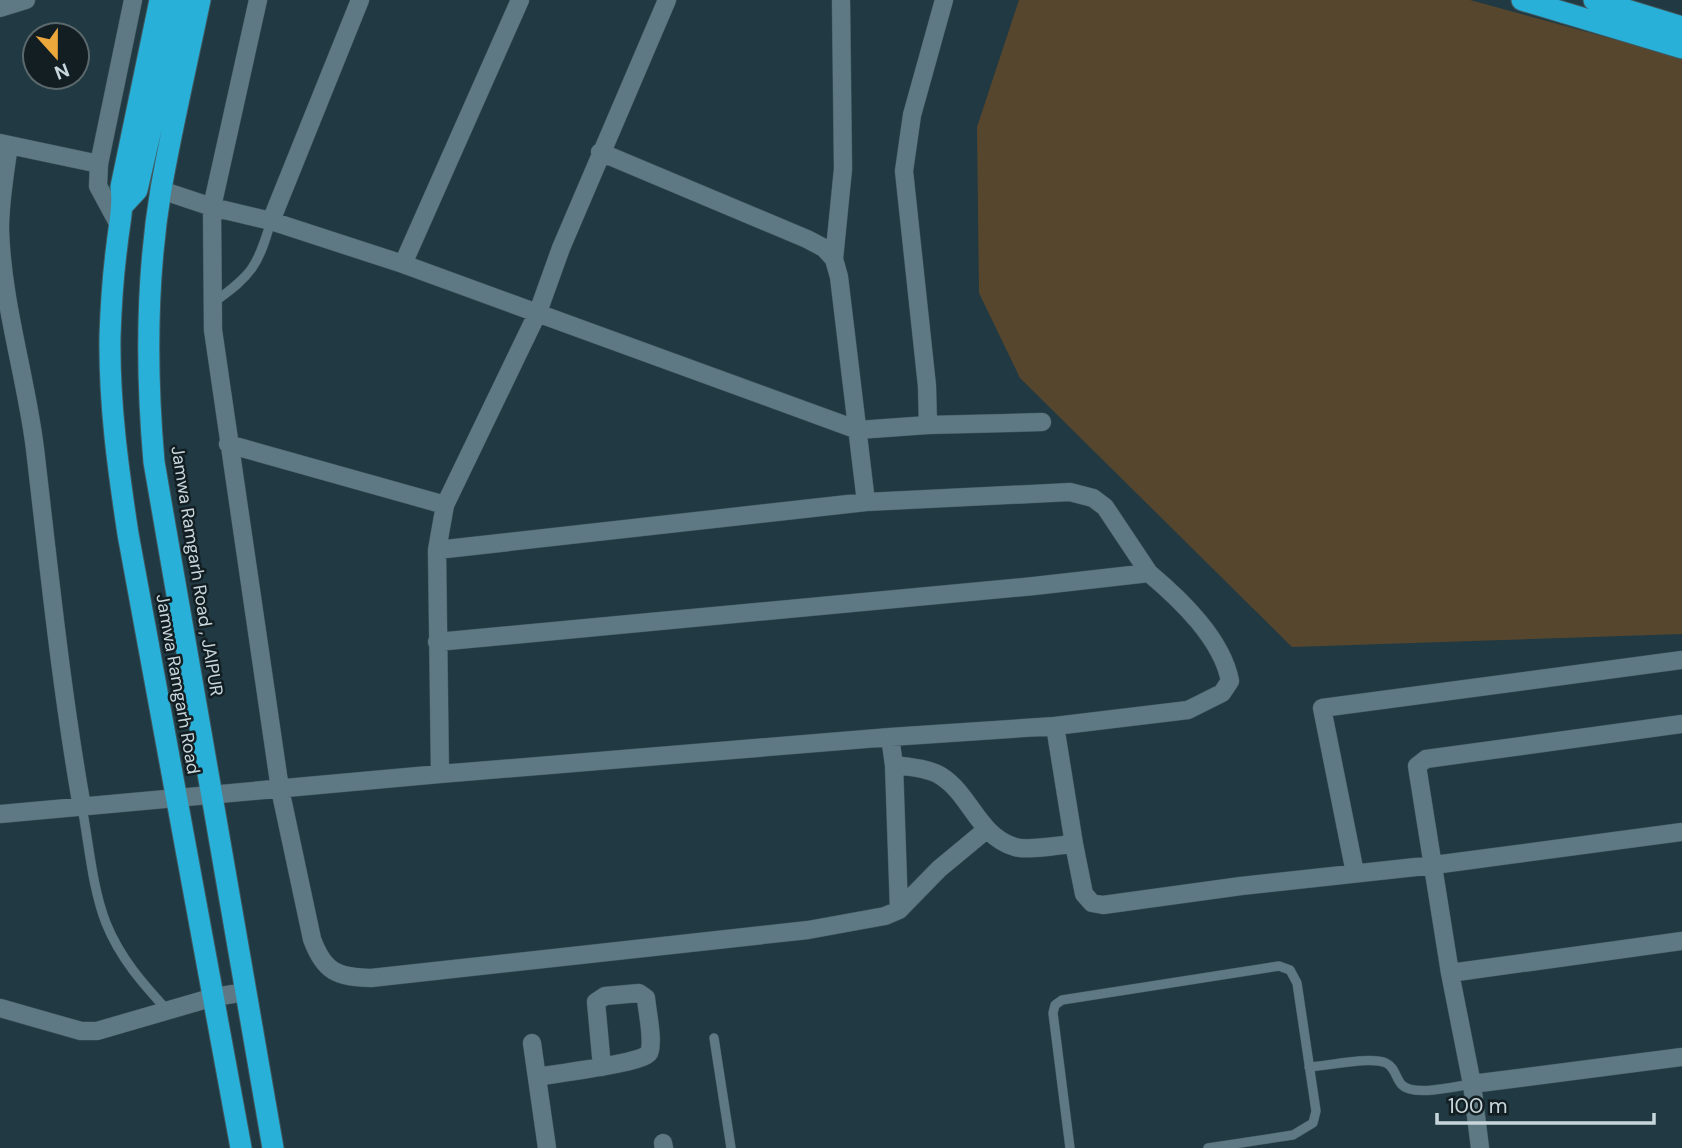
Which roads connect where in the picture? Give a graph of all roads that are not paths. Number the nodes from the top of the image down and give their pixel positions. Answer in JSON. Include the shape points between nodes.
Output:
{"nodes":[{"id":1,"x":26,"y":0,"type":"edge"},
{"id":2,"x":133,"y":0,"type":"edge"},
{"id":3,"x":160,"y":0,"type":"edge"},
{"id":4,"x":181,"y":0,"type":"edge"},
{"id":5,"x":200,"y":0,"type":"edge"},
{"id":6,"x":258,"y":0,"type":"edge"},
{"id":7,"x":360,"y":0,"type":"edge"},
{"id":8,"x":520,"y":0,"type":"edge"},
{"id":9,"x":667,"y":0,"type":"edge"},
{"id":10,"x":841,"y":0,"type":"edge"},
{"id":11,"x":943,"y":0,"type":"edge"},
{"id":12,"x":1522,"y":0,"type":"edge"},
{"id":13,"x":1594,"y":0,"type":"edge"},
{"id":14,"x":0,"y":8,"type":"edge"},
{"id":15,"x":1651,"y":8,"type":"edge"},
{"id":16,"x":1682,"y":27,"type":"edge"},
{"id":17,"x":1682,"y":48,"type":"edge"},
{"id":18,"x":140,"y":133,"type":"junction"},
{"id":19,"x":5,"y":144,"type":"edge"},
{"id":20,"x":600,"y":152,"type":"junction"},
{"id":21,"x":99,"y":164,"type":"junction"},
{"id":22,"x":161,"y":190,"type":"junction"},
{"id":23,"x":212,"y":207,"type":"junction"},
{"id":24,"x":121,"y":215,"type":"junction"},
{"id":25,"x":271,"y":221,"type":"junction"},
{"id":26,"x":834,"y":259,"type":"junction"},
{"id":27,"x":403,"y":264,"type":"junction"},
{"id":28,"x":213,"y":303,"type":"junction"},
{"id":29,"x":538,"y":312,"type":"junction"},
{"id":30,"x":1042,"y":422,"type":"dead end"},
{"id":31,"x":928,"y":425,"type":"junction"},
{"id":32,"x":858,"y":430,"type":"junction"},
{"id":33,"x":228,"y":444,"type":"junction"},
{"id":34,"x":866,"y":502,"type":"junction"},
{"id":35,"x":445,"y":505,"type":"junction"},
{"id":36,"x":165,"y":526,"type":"junction"},
{"id":37,"x":128,"y":534,"type":"junction"},
{"id":38,"x":437,"y":550,"type":"junction"},
{"id":39,"x":1149,"y":573,"type":"junction"},
{"id":40,"x":438,"y":642,"type":"junction"},
{"id":41,"x":1682,"y":660,"type":"edge"},
{"id":42,"x":1682,"y":724,"type":"edge"},
{"id":43,"x":1055,"y":726,"type":"junction"},
{"id":44,"x":890,"y":737,"type":"junction"},
{"id":45,"x":894,"y":765,"type":"junction"},
{"id":46,"x":440,"y":774,"type":"junction"},
{"id":47,"x":280,"y":789,"type":"junction"},
{"id":48,"x":211,"y":794,"type":"junction"},
{"id":49,"x":176,"y":799,"type":"junction"},
{"id":50,"x":82,"y":807,"type":"junction"},
{"id":51,"x":0,"y":814,"type":"edge"},
{"id":52,"x":986,"y":830,"type":"junction"},
{"id":53,"x":1682,"y":832,"type":"edge"},
{"id":54,"x":1074,"y":844,"type":"junction"},
{"id":55,"x":1434,"y":865,"type":"junction"},
{"id":56,"x":1355,"y":873,"type":"junction"},
{"id":57,"x":899,"y":910,"type":"junction"},
{"id":58,"x":1682,"y":941,"type":"edge"},
{"id":59,"x":1450,"y":973,"type":"junction"},
{"id":60,"x":246,"y":992,"type":"junction"},
{"id":61,"x":215,"y":997,"type":"junction"},
{"id":62,"x":0,"y":1009,"type":"edge"},
{"id":63,"x":168,"y":1010,"type":"junction"},
{"id":64,"x":715,"y":1038,"type":"dead end"},
{"id":65,"x":532,"y":1043,"type":"dead end"},
{"id":66,"x":1682,"y":1057,"type":"edge"},
{"id":67,"x":602,"y":1067,"type":"junction"},
{"id":68,"x":1309,"y":1067,"type":"junction"},
{"id":69,"x":537,"y":1077,"type":"junction"},
{"id":70,"x":1472,"y":1084,"type":"junction"},
{"id":71,"x":241,"y":1148,"type":"edge"},
{"id":72,"x":273,"y":1148,"type":"edge"},
{"id":73,"x":547,"y":1148,"type":"edge"},
{"id":74,"x":731,"y":1148,"type":"edge"},
{"id":75,"x":1070,"y":1148,"type":"edge"},
{"id":76,"x":1208,"y":1148,"type":"edge"},
{"id":77,"x":1480,"y":1148,"type":"edge"}],
"edges":[{"from":1,"to":14,"type":"street"},
{"from":2,"to":21,"type":"street"},
{"from":3,"to":18,"type":"highway"},
{"from":4,"to":18,"type":"highway"},
{"from":5,"to":22,"type":"highway","name":"Jamwa Ramgarh Road , JAIPUR"},
{"from":6,"to":23,"type":"street"},
{"from":7,"to":25,"type":"street"},
{"from":8,"to":27,"type":"street"},
{"from":9,"to":20,"type":"street"},
{"from":10,"to":26,"type":"street","via":[[843,169]]},
{"from":11,"to":31,"type":"street","via":[[912,116],[904,171]]},
{"from":12,"to":17,"type":"highway"},
{"from":13,"to":15,"type":"highway"},
{"from":15,"to":16,"type":"highway"},
{"from":18,"to":24,"type":"highway","via":[[138,190]]},
{"from":19,"to":21,"type":"street"},
{"from":19,"to":50,"type":"street","via":[[0,229],[5,276],[34,446]]},
{"from":20,"to":26,"type":"street","via":[[807,239]]},
{"from":20,"to":29,"type":"street"},
{"from":21,"to":24,"type":"street","via":[[99,186]]},
{"from":22,"to":23,"type":"street"},
{"from":22,"to":36,"type":"highway","name":"Jamwa Ramgarh Road , JAIPUR","via":[[149,306],[149,410]]},
{"from":23,"to":25,"type":"street"},
{"from":23,"to":28,"type":"street"},
{"from":24,"to":37,"type":"highway","name":"Jamwa Ramgarh Road","via":[[112,285],[111,393]]},
{"from":25,"to":27,"type":"street"},
{"from":25,"to":28,"type":"lane","via":[[262,254],[251,270]]},
{"from":26,"to":32,"type":"street"},
{"from":27,"to":29,"type":"street"},
{"from":28,"to":33,"type":"street"},
{"from":29,"to":32,"type":"street"},
{"from":29,"to":35,"type":"street"},
{"from":30,"to":31,"type":"street"},
{"from":31,"to":32,"type":"street"},
{"from":32,"to":34,"type":"street"},
{"from":33,"to":35,"type":"street"},
{"from":33,"to":47,"type":"street"},
{"from":34,"to":38,"type":"street"},
{"from":34,"to":39,"type":"street","via":[[1083,495],[1105,507]]},
{"from":35,"to":38,"type":"street"},
{"from":36,"to":37,"type":"highway"},
{"from":36,"to":48,"type":"highway","name":"Jamwa Ramgarh Road , JAIPUR"},
{"from":37,"to":49,"type":"highway","name":"Jamwa Ramgarh Road"},
{"from":38,"to":40,"type":"street"},
{"from":39,"to":40,"type":"street"},
{"from":39,"to":43,"type":"street","via":[[1216,644],[1230,681],[1222,693],[1188,710]]},
{"from":40,"to":46,"type":"street"},
{"from":41,"to":56,"type":"street","via":[[1322,708]]},
{"from":42,"to":55,"type":"street","via":[[1420,761],[1417,765]]},
{"from":43,"to":44,"type":"street"},
{"from":43,"to":54,"type":"street"},
{"from":44,"to":45,"type":"street"},
{"from":44,"to":46,"type":"street"},
{"from":45,"to":52,"type":"street","via":[[941,776]]},
{"from":45,"to":57,"type":"street"},
{"from":46,"to":47,"type":"street"},
{"from":47,"to":48,"type":"street"},
{"from":47,"to":57,"type":"street","via":[[319,959],[330,970],[350,977],[808,930]]},
{"from":48,"to":49,"type":"street"},
{"from":48,"to":60,"type":"highway","name":"Jamwa Ramgarh Road , JAIPUR"},
{"from":49,"to":50,"type":"street"},
{"from":49,"to":61,"type":"highway","name":"Jamwa Ramgarh Road"},
{"from":50,"to":51,"type":"street"},
{"from":50,"to":63,"type":"lane","via":[[105,921],[140,981]]},
{"from":52,"to":54,"type":"street","via":[[1016,847]]},
{"from":52,"to":57,"type":"street"},
{"from":53,"to":55,"type":"street"},
{"from":54,"to":56,"type":"street","via":[[1084,894],[1091,903],[1103,905]]},
{"from":55,"to":56,"type":"street"},
{"from":55,"to":59,"type":"street"},
{"from":58,"to":59,"type":"street"},
{"from":59,"to":70,"type":"street"},
{"from":60,"to":61,"type":"street"},
{"from":60,"to":72,"type":"highway","name":"Jamwa Ramgarh Road , JAIPUR"},
{"from":61,"to":63,"type":"street"},
{"from":61,"to":71,"type":"highway","name":"Jamwa Ramgarh Road"},
{"from":62,"to":63,"type":"street","via":[[81,1031],[97,1031]]},
{"from":64,"to":74,"type":"lane"},
{"from":65,"to":69,"type":"street"},
{"from":66,"to":70,"type":"street"},
{"from":67,"to":67,"type":"street","via":[[596,1002],[605,996],[643,995],[649,1054]]},
{"from":67,"to":69,"type":"street"},
{"from":68,"to":70,"type":"lane","via":[[1375,1061],[1387,1063],[1401,1084],[1416,1091]]},
{"from":68,"to":75,"type":"lane","via":[[1297,983],[1290,970],[1279,966],[1062,1000],[1053,1013]]},
{"from":68,"to":76,"type":"lane","via":[[1316,1111],[1304,1130]]},
{"from":69,"to":73,"type":"street"},
{"from":70,"to":77,"type":"street"}]}
